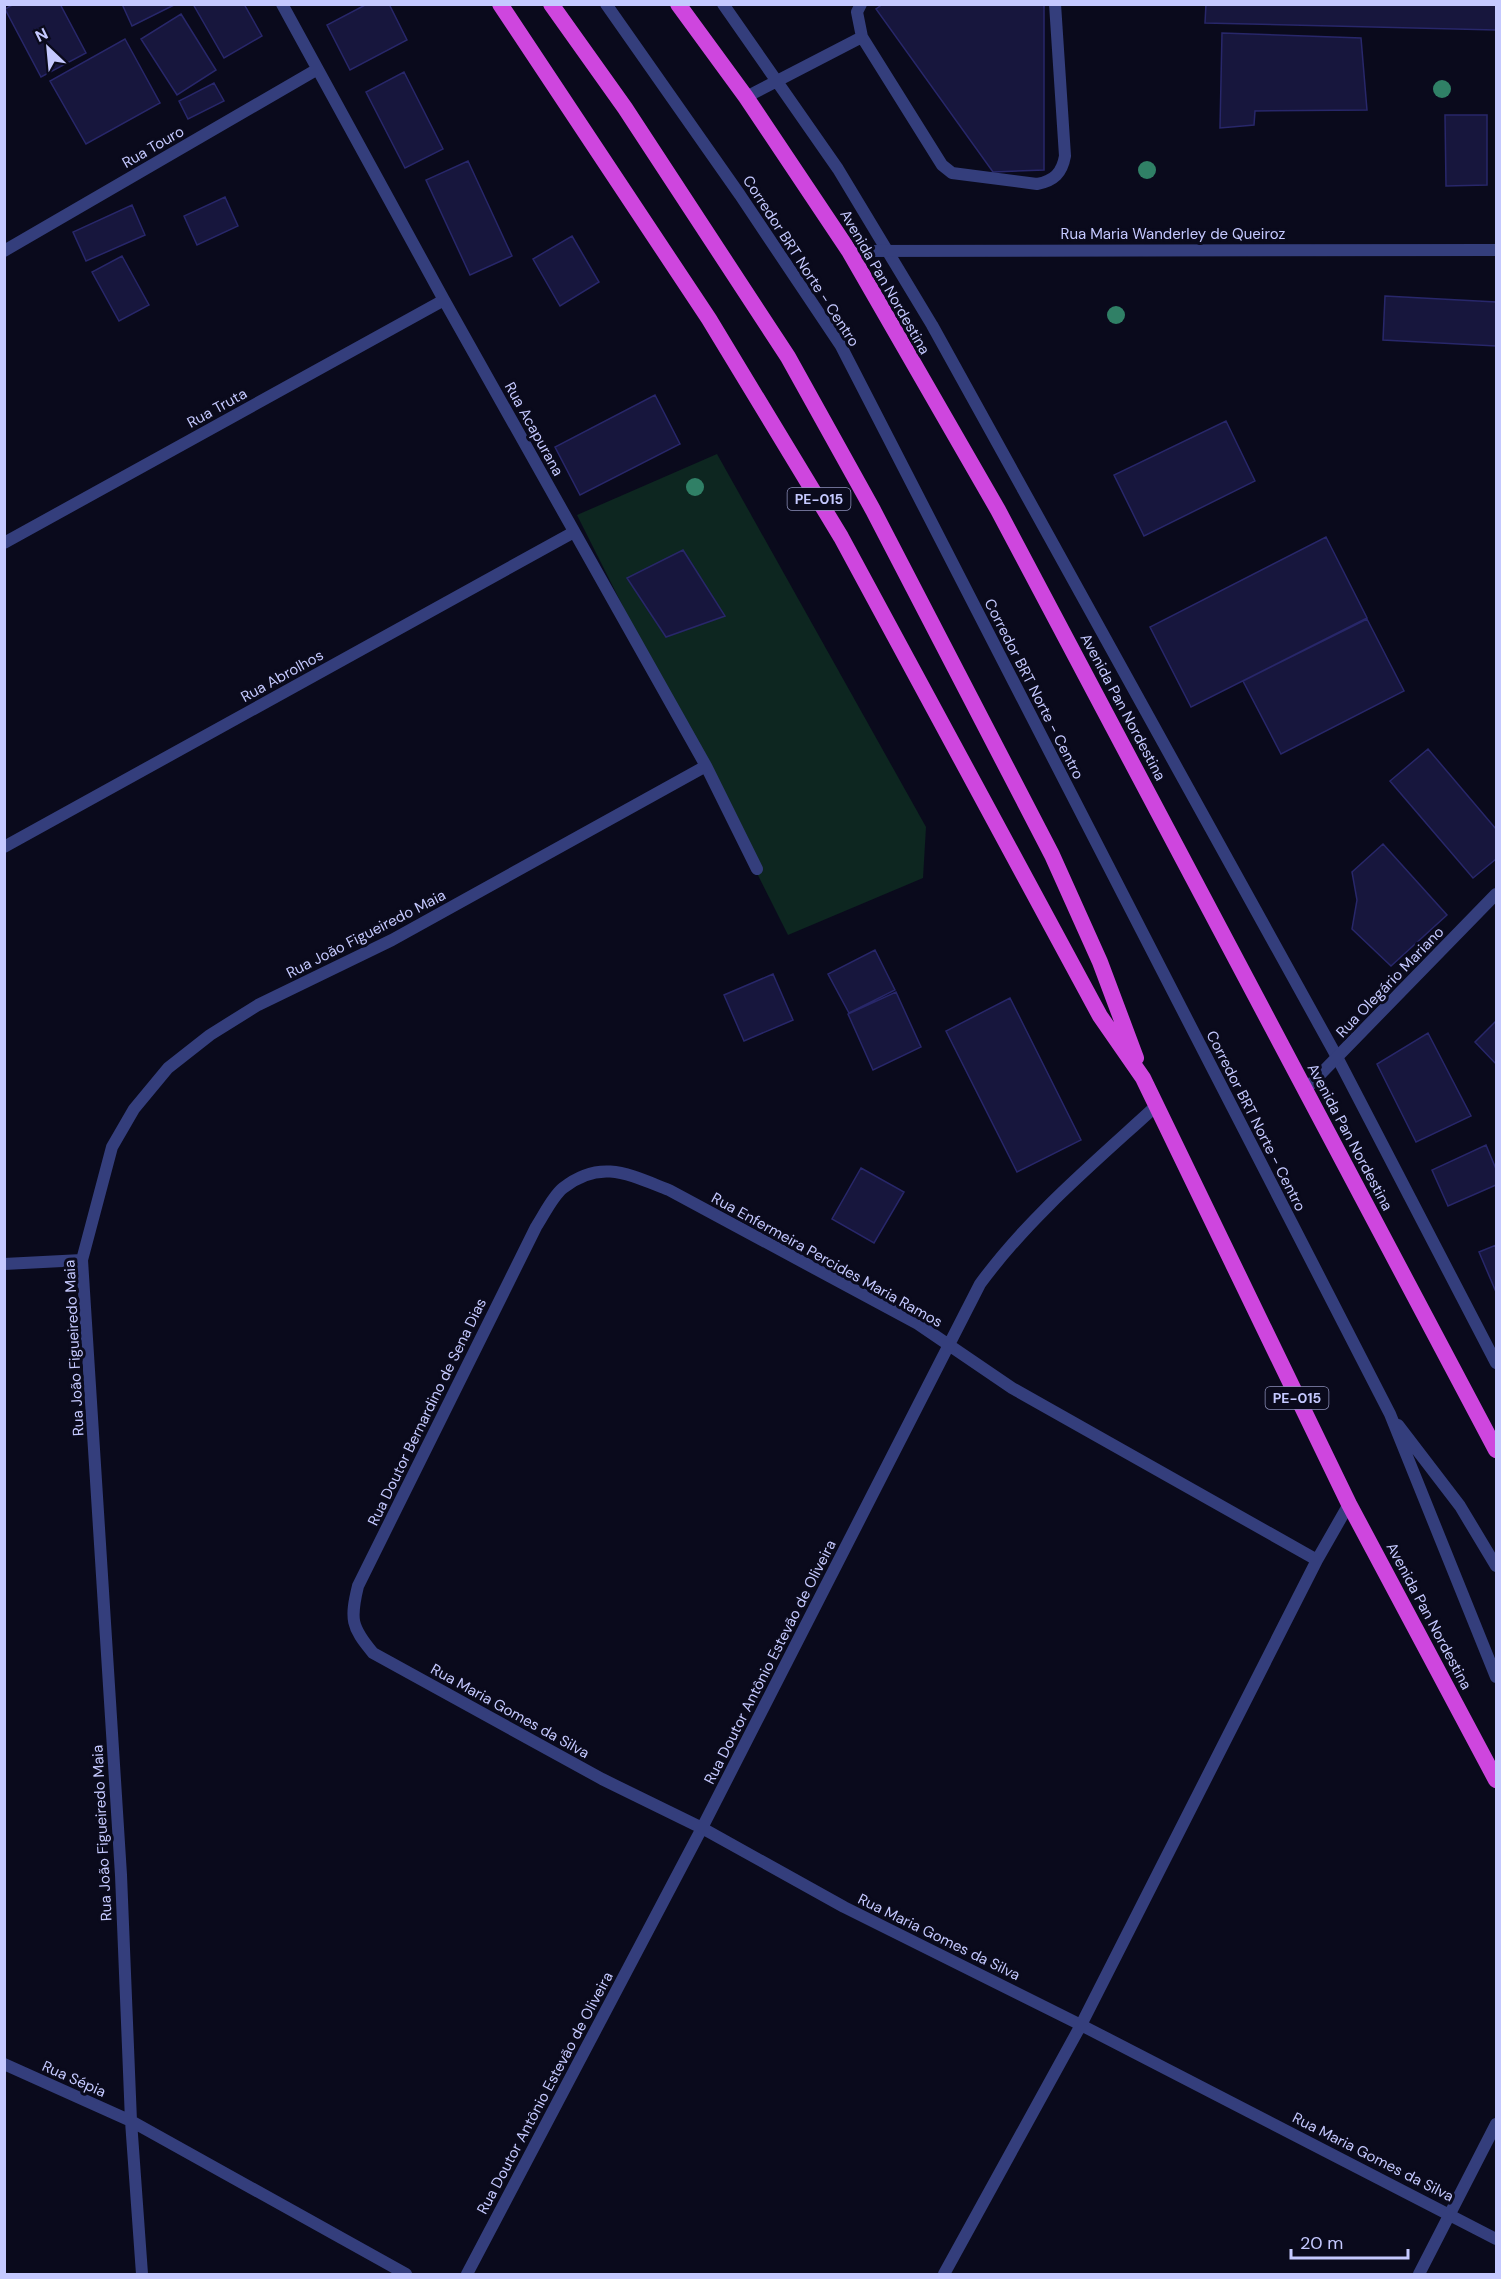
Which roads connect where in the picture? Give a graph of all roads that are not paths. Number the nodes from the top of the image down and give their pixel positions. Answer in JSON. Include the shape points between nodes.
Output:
{"nodes":[{"id":1,"x":282,"y":4,"type":"edge"},
{"id":2,"x":500,"y":4,"type":"edge"},
{"id":3,"x":551,"y":4,"type":"edge"},
{"id":4,"x":606,"y":4,"type":"edge"},
{"id":5,"x":678,"y":4,"type":"edge"},
{"id":6,"x":723,"y":4,"type":"edge"},
{"id":7,"x":861,"y":4,"type":"edge"},
{"id":8,"x":1055,"y":4,"type":"edge"},
{"id":9,"x":862,"y":37,"type":"junction"},
{"id":10,"x":316,"y":70,"type":"junction"},
{"id":11,"x":778,"y":80,"type":"junction"},
{"id":12,"x":746,"y":97,"type":"junction"},
{"id":13,"x":849,"y":250,"type":"junction"},
{"id":14,"x":886,"y":250,"type":"junction"},
{"id":15,"x":1497,"y":250,"type":"edge"},
{"id":16,"x":4,"y":251,"type":"edge"},
{"id":17,"x":444,"y":300,"type":"junction"},
{"id":18,"x":574,"y":532,"type":"junction"},
{"id":19,"x":4,"y":543,"type":"edge"},
{"id":20,"x":706,"y":766,"type":"junction"},
{"id":21,"x":4,"y":847,"type":"edge"},
{"id":22,"x":757,"y":869,"type":"dead end"},
{"id":23,"x":1497,"y":894,"type":"edge"},
{"id":24,"x":1337,"y":1057,"type":"junction"},
{"id":25,"x":1143,"y":1078,"type":"junction"},
{"id":26,"x":1305,"y":1090,"type":"junction"},
{"id":27,"x":1156,"y":1106,"type":"junction"},
{"id":28,"x":562,"y":1189,"type":"joint"},
{"id":29,"x":81,"y":1260,"type":"junction"},
{"id":30,"x":4,"y":1264,"type":"edge"},
{"id":31,"x":950,"y":1346,"type":"junction"},
{"id":32,"x":1497,"y":1363,"type":"edge"},
{"id":33,"x":1390,"y":1414,"type":"junction"},
{"id":34,"x":1497,"y":1450,"type":"edge"},
{"id":35,"x":1349,"y":1504,"type":"junction"},
{"id":36,"x":1317,"y":1560,"type":"junction"},
{"id":37,"x":1497,"y":1566,"type":"edge"},
{"id":38,"x":373,"y":1653,"type":"joint"},
{"id":39,"x":1497,"y":1677,"type":"edge"},
{"id":40,"x":1497,"y":1780,"type":"edge"},
{"id":41,"x":702,"y":1828,"type":"junction"},
{"id":42,"x":1081,"y":2025,"type":"junction"},
{"id":43,"x":4,"y":2064,"type":"edge"},
{"id":44,"x":131,"y":2121,"type":"junction"},
{"id":45,"x":1497,"y":2124,"type":"edge"},
{"id":46,"x":1450,"y":2213,"type":"junction"},
{"id":47,"x":1497,"y":2239,"type":"edge"},
{"id":48,"x":142,"y":2274,"type":"edge"},
{"id":49,"x":406,"y":2274,"type":"edge"},
{"id":50,"x":467,"y":2274,"type":"edge"},
{"id":51,"x":944,"y":2274,"type":"edge"},
{"id":52,"x":1419,"y":2274,"type":"edge"}],
"edges":[{"from":1,"to":10,"type":"street","name":"Rua Acapurana"},
{"from":2,"to":25,"type":"highway","name":"Avenida Pan Nordestina","number":"PE-015","via":[[709,319],[841,537],[1100,1016]]},
{"from":3,"to":25,"type":"highway","name":"Avenida Pan Nordestina","number":"PE-015","via":[[788,357],[873,510],[1052,855],[1100,962]]},
{"from":4,"to":33,"type":"street","name":"Corredor BRT Norte - Centro","via":[[741,195],[841,346]]},
{"from":5,"to":12,"type":"highway","name":"Avenida Pan Nordestina"},
{"from":6,"to":11,"type":"street"},
{"from":7,"to":9,"type":"street","via":[[857,18]]},
{"from":8,"to":9,"type":"street","via":[[1065,156],[1064,166],[1049,182],[1037,184],[952,173],[942,165]]},
{"from":9,"to":11,"type":"street"},
{"from":10,"to":16,"type":"street","name":"Rua Touro"},
{"from":10,"to":17,"type":"street","name":"Rua Acapurana"},
{"from":11,"to":12,"type":"street"},
{"from":11,"to":14,"type":"street"},
{"from":12,"to":13,"type":"highway","name":"Avenida Pan Nordestina"},
{"from":13,"to":14,"type":"street","name":"Rua Maria Wanderley de Queiroz"},
{"from":13,"to":26,"type":"highway","name":"Avenida Pan Nordestina","via":[[998,510]]},
{"from":14,"to":15,"type":"street","name":"Rua Maria Wanderley de Queiroz"},
{"from":14,"to":24,"type":"street","via":[[1007,460]]},
{"from":17,"to":18,"type":"street","name":"Rua Acapurana"},
{"from":17,"to":19,"type":"street","name":"Rua Truta"},
{"from":18,"to":20,"type":"street","name":"Rua Acapurana"},
{"from":18,"to":21,"type":"street","name":"Rua Abrolhos"},
{"from":20,"to":22,"type":"street","name":"Rua Acapurana"},
{"from":20,"to":29,"type":"street","name":"Rua João Figueiredo Maia","via":[[392,940],[258,1005],[202,1041],[168,1068],[134,1109],[112,1147]]},
{"from":23,"to":24,"type":"street","name":"Rua Olegário Mariano"},
{"from":24,"to":26,"type":"street","name":"Rua Olegário Mariano"},
{"from":24,"to":32,"type":"street"},
{"from":25,"to":27,"type":"highway","name":"Avenida Pan Nordestina","number":"PE-015"},
{"from":26,"to":34,"type":"highway","name":"Avenida Pan Nordestina"},
{"from":27,"to":31,"type":"street","name":"Rua Doutor Antônio Estevão de Oliveira","via":[[998,1258],[980,1284]]},
{"from":27,"to":35,"type":"highway","name":"Avenida Pan Nordestina","number":"PE-015"},
{"from":28,"to":31,"type":"street","name":"Rua Enfermeira Percides Maria Ramos","via":[[593,1171],[610,1171],[669,1190],[918,1324]]},
{"from":28,"to":38,"type":"street","name":"Rua Doutor Bernardino de Sena Dias","via":[[536,1227],[358,1586],[353,1623]]},
{"from":29,"to":30,"type":"street"},
{"from":29,"to":44,"type":"street","name":"Rua João Figueiredo Maia","via":[[121,1875]]},
{"from":31,"to":36,"type":"street","name":"Rua Enfermeira Percides Maria Ramos","via":[[1012,1388]]},
{"from":31,"to":41,"type":"street","name":"Rua Doutor Antônio Estevão de Oliveira"},
{"from":33,"to":37,"type":"street","via":[[1460,1506]]},
{"from":33,"to":39,"type":"street"},
{"from":35,"to":36,"type":"street"},
{"from":35,"to":40,"type":"highway","name":"Avenida Pan Nordestina","number":"PE-015"},
{"from":36,"to":42,"type":"street"},
{"from":38,"to":41,"type":"street","name":"Rua Maria Gomes da Silva","via":[[602,1779]]},
{"from":41,"to":42,"type":"street","name":"Rua Maria Gomes da Silva","via":[[844,1907]]},
{"from":41,"to":50,"type":"street","name":"Rua Doutor Antônio Estevão de Oliveira"},
{"from":42,"to":46,"type":"street","name":"Rua Maria Gomes da Silva"},
{"from":42,"to":51,"type":"street"},
{"from":43,"to":44,"type":"street","name":"Rua Sépia"},
{"from":44,"to":48,"type":"street","name":"Rua João Figueiredo Maia"},
{"from":44,"to":49,"type":"street"},
{"from":45,"to":46,"type":"street"},
{"from":46,"to":47,"type":"street","name":"Rua Maria Gomes da Silva"},
{"from":46,"to":52,"type":"street"}]}
